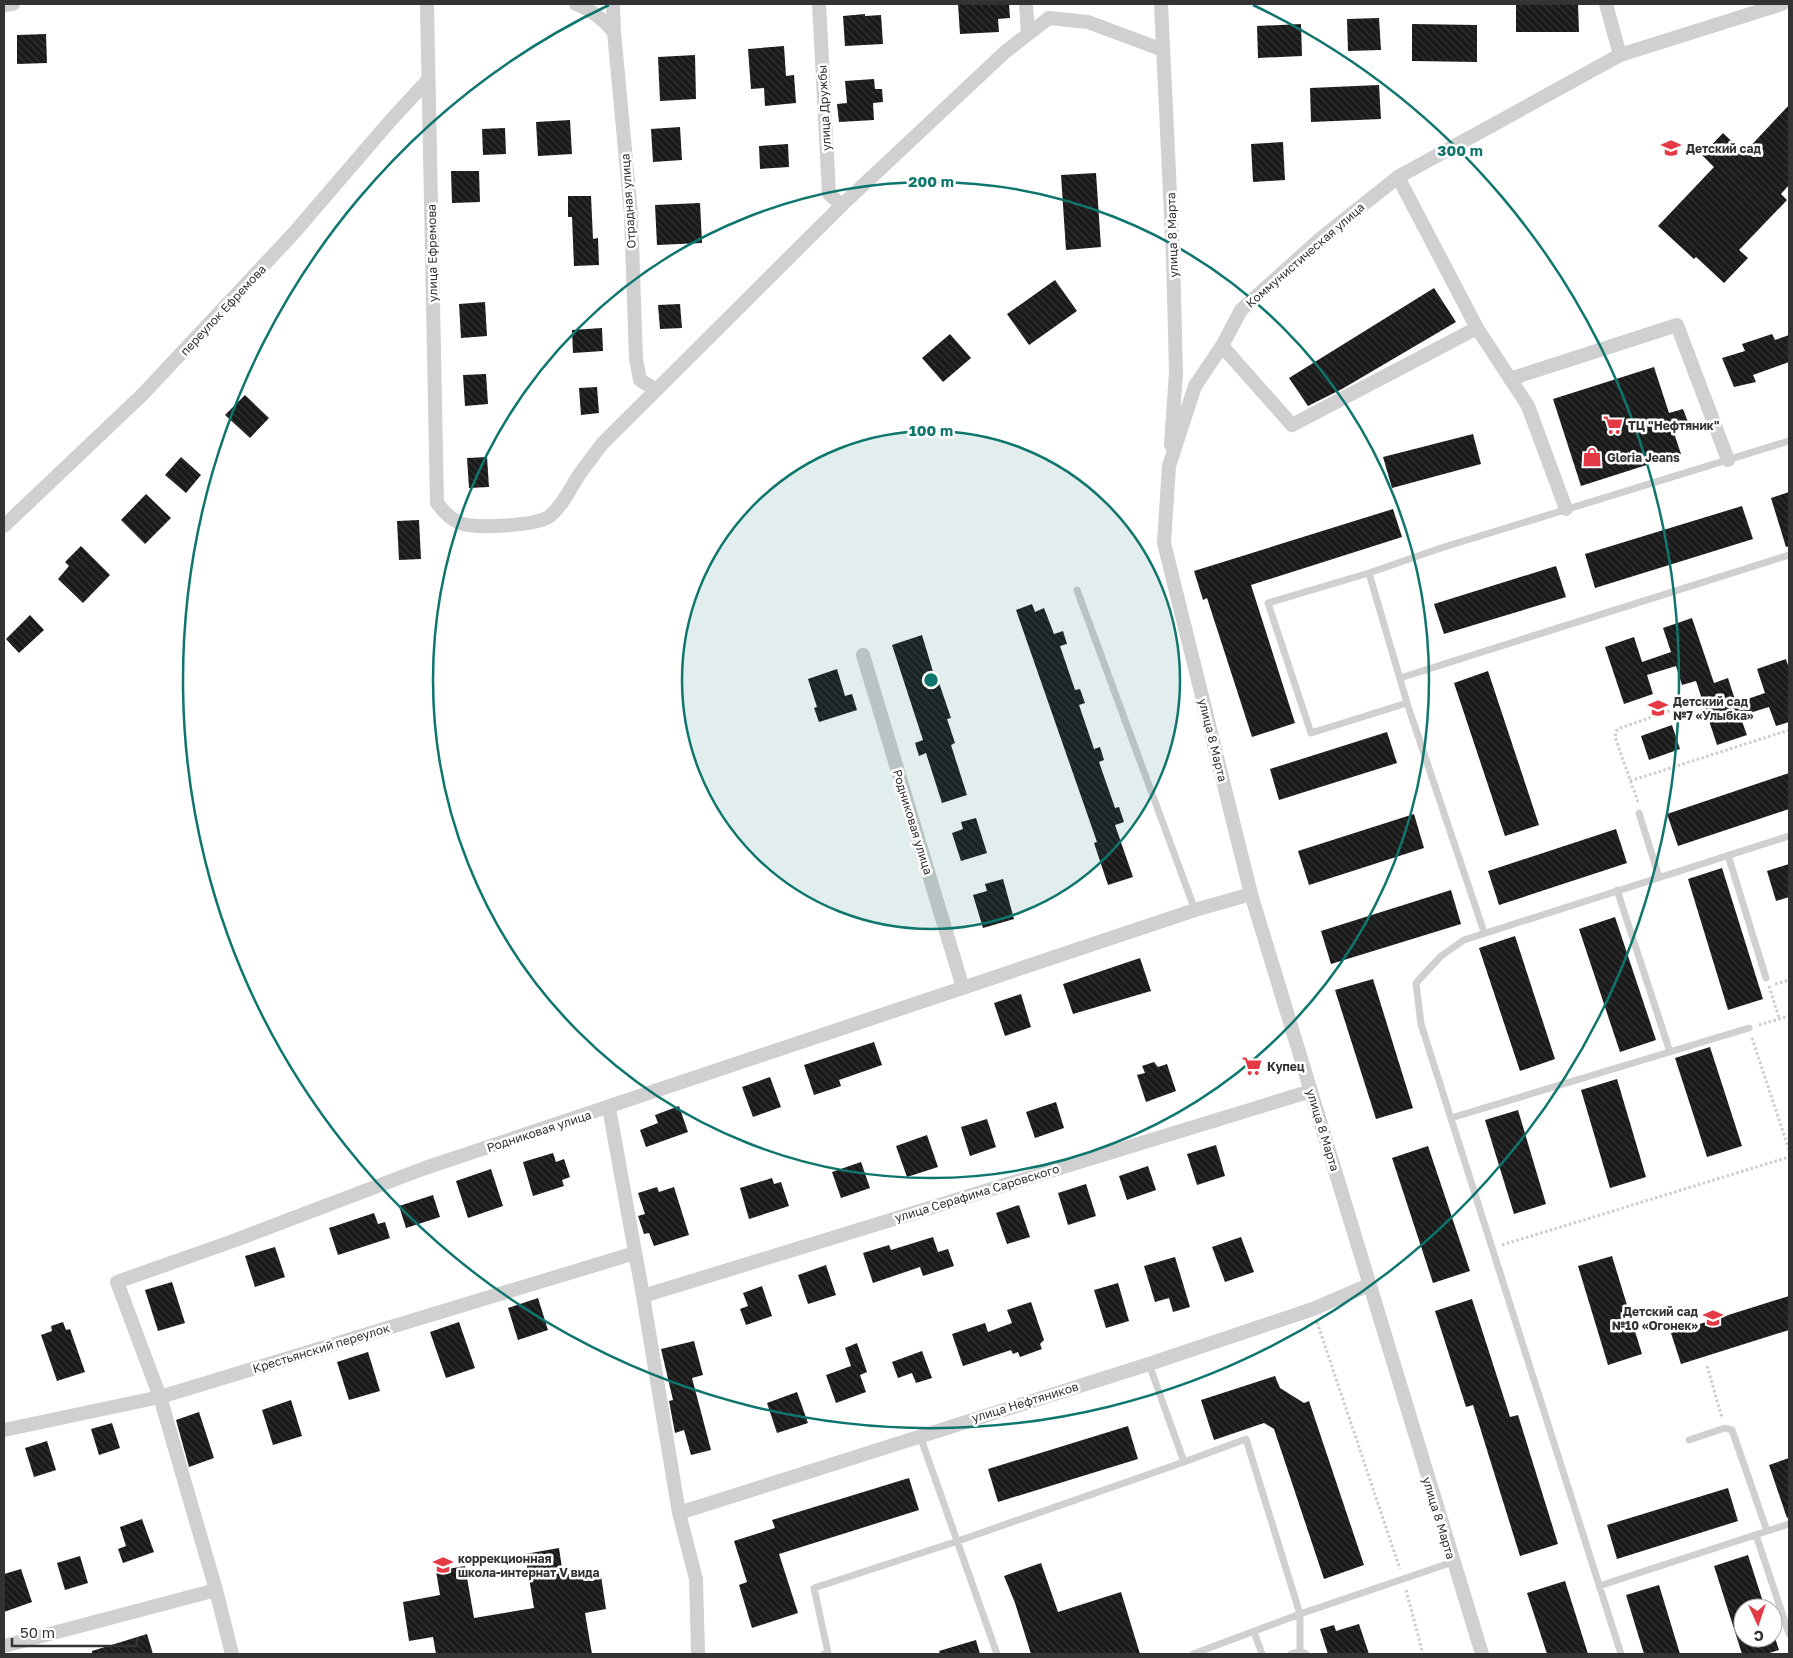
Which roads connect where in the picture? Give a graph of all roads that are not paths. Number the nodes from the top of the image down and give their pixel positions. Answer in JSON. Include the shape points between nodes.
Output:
{"nodes":[{"id":1,"x":11,"y":4,"type":"edge"},
{"id":2,"x":427,"y":4,"type":"edge"},
{"id":3,"x":576,"y":4,"type":"edge"},
{"id":4,"x":613,"y":4,"type":"edge"},
{"id":5,"x":819,"y":4,"type":"edge"},
{"id":6,"x":1026,"y":4,"type":"edge"},
{"id":7,"x":1160,"y":4,"type":"edge"},
{"id":8,"x":1606,"y":4,"type":"edge"},
{"id":9,"x":1782,"y":4,"type":"edge"},
{"id":10,"x":4,"y":5,"type":"edge"},
{"id":11,"x":614,"y":32,"type":"junction"},
{"id":12,"x":1028,"y":34,"type":"junction"},
{"id":13,"x":1163,"y":50,"type":"junction"},
{"id":14,"x":1620,"y":55,"type":"junction"},
{"id":15,"x":428,"y":80,"type":"junction"},
{"id":16,"x":1398,"y":177,"type":"junction"},
{"id":17,"x":842,"y":205,"type":"junction"},
{"id":18,"x":1477,"y":328,"type":"junction"},
{"id":19,"x":1222,"y":346,"type":"junction"},
{"id":20,"x":1510,"y":379,"type":"junction"},
{"id":21,"x":656,"y":390,"type":"junction"},
{"id":22,"x":1789,"y":440,"type":"edge"},
{"id":23,"x":1728,"y":460,"type":"junction"},
{"id":24,"x":1169,"y":466,"type":"junction"},
{"id":25,"x":1566,"y":509,"type":"junction"},
{"id":26,"x":4,"y":526,"type":"edge"},
{"id":27,"x":1164,"y":543,"type":"joint"},
{"id":28,"x":1789,"y":555,"type":"edge"},
{"id":29,"x":1368,"y":574,"type":"junction"},
{"id":30,"x":1078,"y":590,"type":"dead end"},
{"id":31,"x":863,"y":655,"type":"dead end"},
{"id":32,"x":1400,"y":678,"type":"junction"},
{"id":33,"x":1407,"y":703,"type":"junction"},
{"id":34,"x":1639,"y":813,"type":"dead end"},
{"id":35,"x":1789,"y":836,"type":"edge"},
{"id":36,"x":1728,"y":855,"type":"junction"},
{"id":37,"x":1658,"y":877,"type":"junction"},
{"id":38,"x":1617,"y":890,"type":"junction"},
{"id":39,"x":1251,"y":894,"type":"junction"},
{"id":40,"x":1195,"y":910,"type":"junction"},
{"id":41,"x":1484,"y":932,"type":"junction"},
{"id":42,"x":1766,"y":978,"type":"dead end"},
{"id":43,"x":963,"y":988,"type":"junction"},
{"id":44,"x":1749,"y":1028,"type":"road end"},
{"id":45,"x":1670,"y":1052,"type":"junction"},
{"id":46,"x":1311,"y":1091,"type":"junction"},
{"id":47,"x":609,"y":1108,"type":"junction"},
{"id":48,"x":1451,"y":1118,"type":"junction"},
{"id":49,"x":635,"y":1253,"type":"junction"},
{"id":50,"x":1370,"y":1285,"type":"junction"},
{"id":51,"x":643,"y":1296,"type":"junction"},
{"id":52,"x":1149,"y":1364,"type":"junction"},
{"id":53,"x":160,"y":1397,"type":"junction"},
{"id":54,"x":4,"y":1430,"type":"edge"},
{"id":55,"x":920,"y":1435,"type":"junction"},
{"id":56,"x":1689,"y":1440,"type":"dead end"},
{"id":57,"x":1184,"y":1462,"type":"junction"},
{"id":58,"x":679,"y":1513,"type":"junction"},
{"id":59,"x":1789,"y":1524,"type":"edge"},
{"id":60,"x":1767,"y":1531,"type":"junction"},
{"id":61,"x":1756,"y":1535,"type":"junction"},
{"id":62,"x":958,"y":1541,"type":"junction"},
{"id":63,"x":1453,"y":1562,"type":"junction"},
{"id":64,"x":1599,"y":1586,"type":"junction"},
{"id":65,"x":216,"y":1590,"type":"junction"},
{"id":66,"x":1300,"y":1614,"type":"junction"},
{"id":67,"x":1254,"y":1632,"type":"junction"},
{"id":68,"x":1789,"y":1634,"type":"edge"},
{"id":69,"x":4,"y":1646,"type":"edge"},
{"id":70,"x":1303,"y":1653,"type":"edge"},
{"id":71,"x":232,"y":1654,"type":"edge"},
{"id":72,"x":698,"y":1654,"type":"edge"},
{"id":73,"x":824,"y":1654,"type":"edge"},
{"id":74,"x":998,"y":1654,"type":"edge"},
{"id":75,"x":1192,"y":1654,"type":"edge"},
{"id":76,"x":1262,"y":1654,"type":"edge"},
{"id":77,"x":1291,"y":1654,"type":"edge"},
{"id":78,"x":1482,"y":1654,"type":"edge"},
{"id":79,"x":1621,"y":1654,"type":"edge"}],
"edges":[{"from":1,"to":10,"type":"street"},
{"from":2,"to":15,"type":"street","name":"улица Ефремова"},
{"from":3,"to":11,"type":"street","via":[[590,9]]},
{"from":4,"to":11,"type":"street","name":"Отрадная улица"},
{"from":5,"to":17,"type":"street","name":"улица Дружбы","via":[[829,194]]},
{"from":6,"to":12,"type":"street"},
{"from":7,"to":13,"type":"street","name":"улица 8 Марта"},
{"from":8,"to":14,"type":"street"},
{"from":9,"to":14,"type":"street","name":"Коммунистическая улица"},
{"from":11,"to":21,"type":"street","name":"Отрадная улица","via":[[631,214],[636,359],[640,380]]},
{"from":12,"to":13,"type":"street","via":[[1049,18],[1088,22]]},
{"from":12,"to":17,"type":"street"},
{"from":13,"to":24,"type":"street","name":"улица 8 Марта","via":[[1176,372]]},
{"from":14,"to":16,"type":"street","name":"Коммунистическая улица"},
{"from":15,"to":21,"type":"street","name":"улица Ефремова","via":[[437,503],[460,523],[524,525],[549,517],[602,444]]},
{"from":15,"to":26,"type":"street","name":"переулок Ефремова","via":[[293,234],[143,394]]},
{"from":16,"to":18,"type":"street"},
{"from":16,"to":19,"type":"street","name":"Коммунистическая улица","via":[[1320,239],[1241,310]]},
{"from":17,"to":21,"type":"street"},
{"from":18,"to":19,"type":"street","via":[[1292,425]]},
{"from":18,"to":20,"type":"street"},
{"from":19,"to":24,"type":"street","name":"Коммунистическая улица","via":[[1196,386]]},
{"from":20,"to":23,"type":"street","via":[[1676,325]]},
{"from":20,"to":25,"type":"street","via":[[1528,406]]},
{"from":22,"to":23,"type":"lane"},
{"from":23,"to":25,"type":"lane"},
{"from":24,"to":27,"type":"street","name":"Коммунистическая улица"},
{"from":25,"to":29,"type":"lane"},
{"from":27,"to":39,"type":"street","name":"улица 8 Марта"},
{"from":28,"to":32,"type":"lane"},
{"from":29,"to":32,"type":"lane"},
{"from":29,"to":33,"type":"lane","via":[[1268,603],[1311,733]]},
{"from":30,"to":40,"type":"lane"},
{"from":31,"to":43,"type":"street","name":"Родниковая улица"},
{"from":32,"to":33,"type":"lane"},
{"from":33,"to":41,"type":"lane"},
{"from":34,"to":37,"type":"lane"},
{"from":35,"to":36,"type":"lane"},
{"from":36,"to":37,"type":"lane"},
{"from":36,"to":42,"type":"lane"},
{"from":37,"to":38,"type":"lane"},
{"from":38,"to":41,"type":"lane"},
{"from":38,"to":45,"type":"lane"},
{"from":39,"to":40,"type":"street","name":"Родниковая улица"},
{"from":39,"to":46,"type":"street","name":"улица 8 Марта"},
{"from":40,"to":43,"type":"street","name":"Родниковая улица"},
{"from":41,"to":48,"type":"lane","via":[[1464,940],[1441,956],[1416,983],[1421,1024]]},
{"from":43,"to":47,"type":"street","name":"Родниковая улица"},
{"from":44,"to":45,"type":"lane"},
{"from":45,"to":48,"type":"lane"},
{"from":46,"to":50,"type":"street","name":"улица 8 Марта"},
{"from":46,"to":51,"type":"street","name":"улица Серафима Саровского"},
{"from":47,"to":49,"type":"street"},
{"from":47,"to":53,"type":"street","name":"Родниковая улица","via":[[425,1168],[118,1282]]},
{"from":48,"to":64,"type":"lane"},
{"from":49,"to":51,"type":"street"},
{"from":49,"to":53,"type":"street","name":"Крестьянский переулок"},
{"from":50,"to":52,"type":"street","name":"улица Нефтяников","via":[[1313,1309]]},
{"from":50,"to":63,"type":"street","name":"улица 8 Марта"},
{"from":51,"to":58,"type":"street"},
{"from":52,"to":55,"type":"street","name":"улица Нефтяников"},
{"from":52,"to":57,"type":"lane"},
{"from":53,"to":54,"type":"street","name":"Крестьянский переулок"},
{"from":53,"to":65,"type":"street"},
{"from":55,"to":58,"type":"street","name":"улица Нефтяников"},
{"from":55,"to":62,"type":"lane"},
{"from":56,"to":60,"type":"lane","via":[[1726,1428],[1732,1430]]},
{"from":57,"to":62,"type":"lane"},
{"from":57,"to":66,"type":"lane","via":[[1246,1439]]},
{"from":58,"to":72,"type":"street","via":[[696,1579]]},
{"from":59,"to":60,"type":"lane"},
{"from":60,"to":61,"type":"lane"},
{"from":61,"to":64,"type":"lane"},
{"from":61,"to":68,"type":"lane"},
{"from":62,"to":73,"type":"lane","via":[[814,1588],[828,1653]]},
{"from":62,"to":74,"type":"lane"},
{"from":63,"to":66,"type":"lane"},
{"from":63,"to":78,"type":"street","name":"улица 8 Марта"},
{"from":64,"to":79,"type":"lane"},
{"from":65,"to":69,"type":"street"},
{"from":65,"to":71,"type":"street"},
{"from":66,"to":67,"type":"lane"},
{"from":66,"to":70,"type":"lane"},
{"from":67,"to":75,"type":"lane"},
{"from":67,"to":76,"type":"lane"},
{"from":70,"to":77,"type":"lane"}]}
